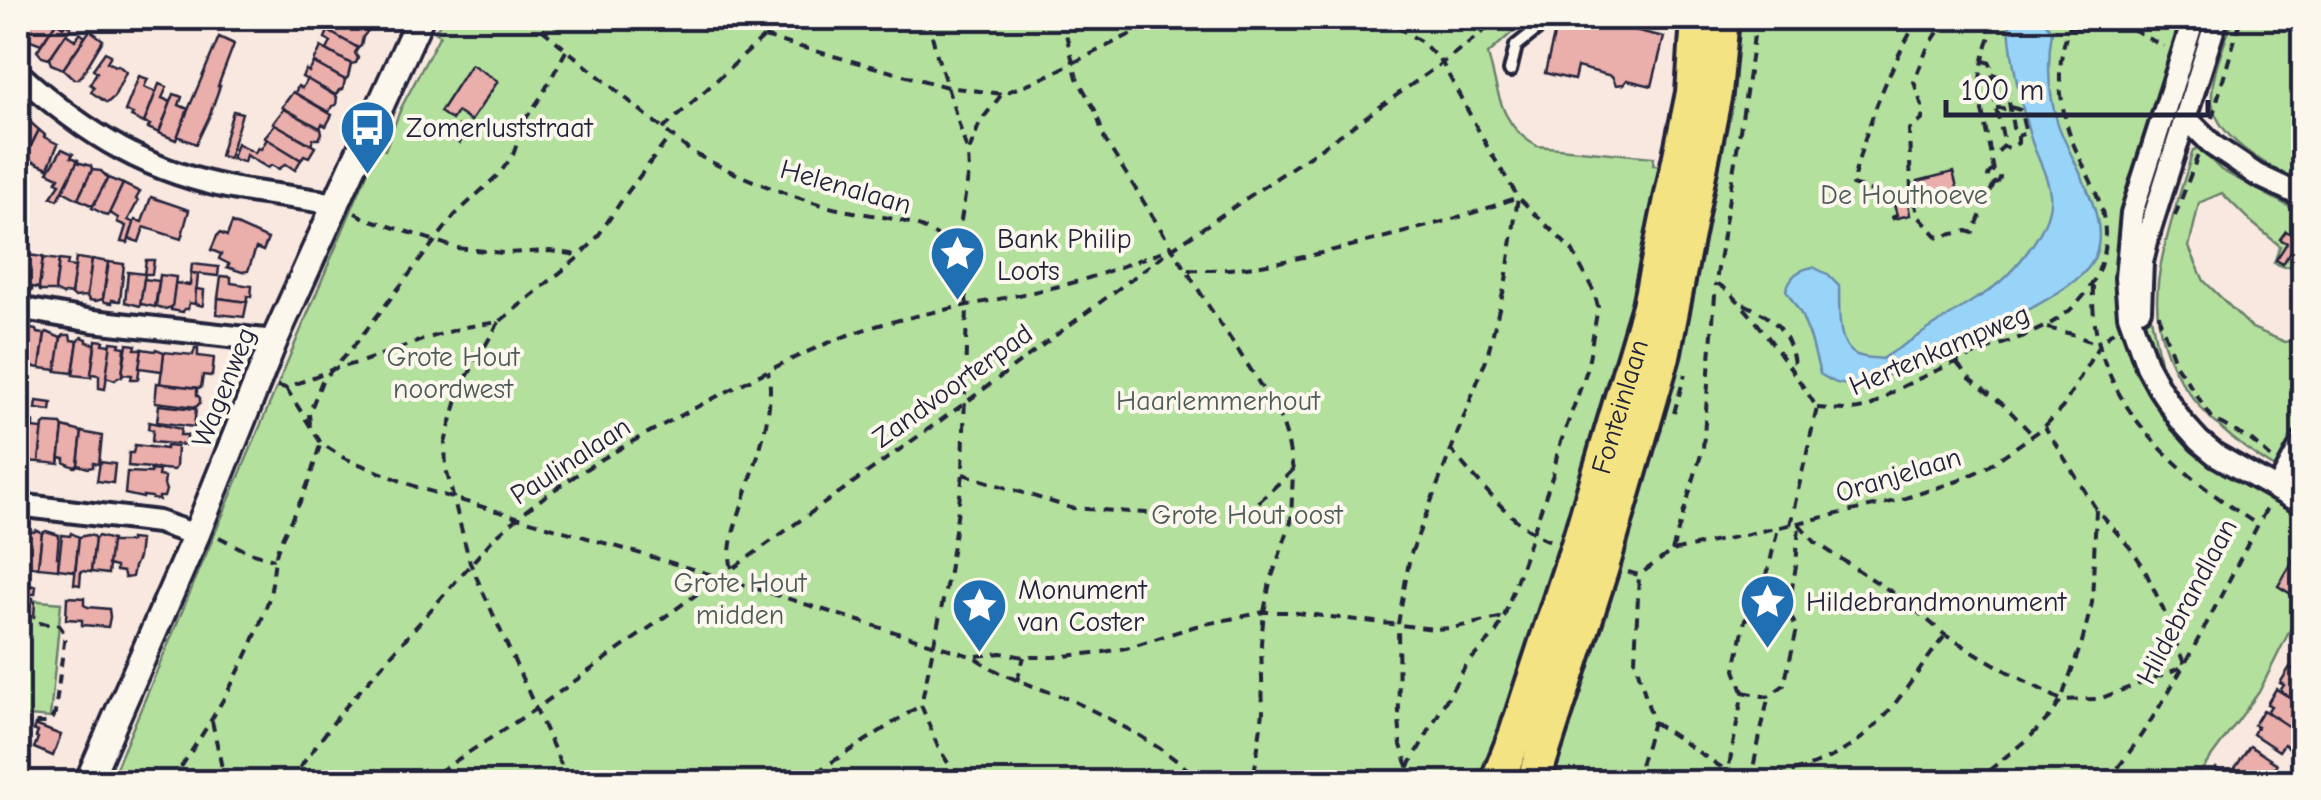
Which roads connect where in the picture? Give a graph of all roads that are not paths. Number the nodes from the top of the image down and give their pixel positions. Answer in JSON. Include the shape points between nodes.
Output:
{"nodes":[{"id":1,"x":420,"y":18,"type":"edge"},
{"id":2,"x":1551,"y":18,"type":"edge"},
{"id":3,"x":1698,"y":18,"type":"edge"},
{"id":4,"x":1722,"y":18,"type":"edge"},
{"id":5,"x":2194,"y":18,"type":"edge"},
{"id":6,"x":2218,"y":18,"type":"edge"},
{"id":7,"x":1510,"y":71,"type":"dead end"},
{"id":8,"x":18,"y":73,"type":"edge"},
{"id":9,"x":2186,"y":118,"type":"junction"},
{"id":10,"x":2304,"y":197,"type":"edge"},
{"id":11,"x":340,"y":206,"type":"junction"},
{"id":12,"x":18,"y":308,"type":"edge"},
{"id":13,"x":274,"y":341,"type":"junction"},
{"id":14,"x":2141,"y":346,"type":"junction"},
{"id":15,"x":2304,"y":440,"type":"edge"},
{"id":16,"x":2281,"y":481,"type":"junction"},
{"id":17,"x":18,"y":505,"type":"edge"},
{"id":18,"x":2304,"y":505,"type":"edge"},
{"id":19,"x":202,"y":534,"type":"junction"},
{"id":20,"x":88,"y":782,"type":"edge"},
{"id":21,"x":1497,"y":782,"type":"edge"},
{"id":22,"x":1533,"y":782,"type":"edge"}],
"edges":[{"from":1,"to":11,"type":"street","name":"Wagenweg"},
{"from":2,"to":7,"type":"lane","via":[[1516,46]]},
{"from":3,"to":21,"type":"main road","name":"Fonteinlaan","via":[[1693,94],[1649,306],[1577,548]]},
{"from":4,"to":22,"type":"main road","name":"Fonteinlaan","via":[[1715,94],[1663,356]]},
{"from":5,"to":14,"type":"street","via":[[2132,213],[2126,278],[2129,315]]},
{"from":6,"to":9,"type":"street"},
{"from":8,"to":11,"type":"street","via":[[84,128],[128,154],[239,189]]},
{"from":9,"to":10,"type":"street","via":[[2258,176]]},
{"from":9,"to":14,"type":"street","via":[[2145,247]]},
{"from":11,"to":13,"type":"street","name":"Wagenweg"},
{"from":12,"to":13,"type":"street"},
{"from":13,"to":19,"type":"street","name":"Wagenweg"},
{"from":14,"to":16,"type":"street","via":[[2159,388],[2199,442]]},
{"from":15,"to":16,"type":"street"},
{"from":16,"to":18,"type":"street"},
{"from":17,"to":19,"type":"street","via":[[158,522]]},
{"from":19,"to":20,"type":"street","name":"Wagenweg"}]}
